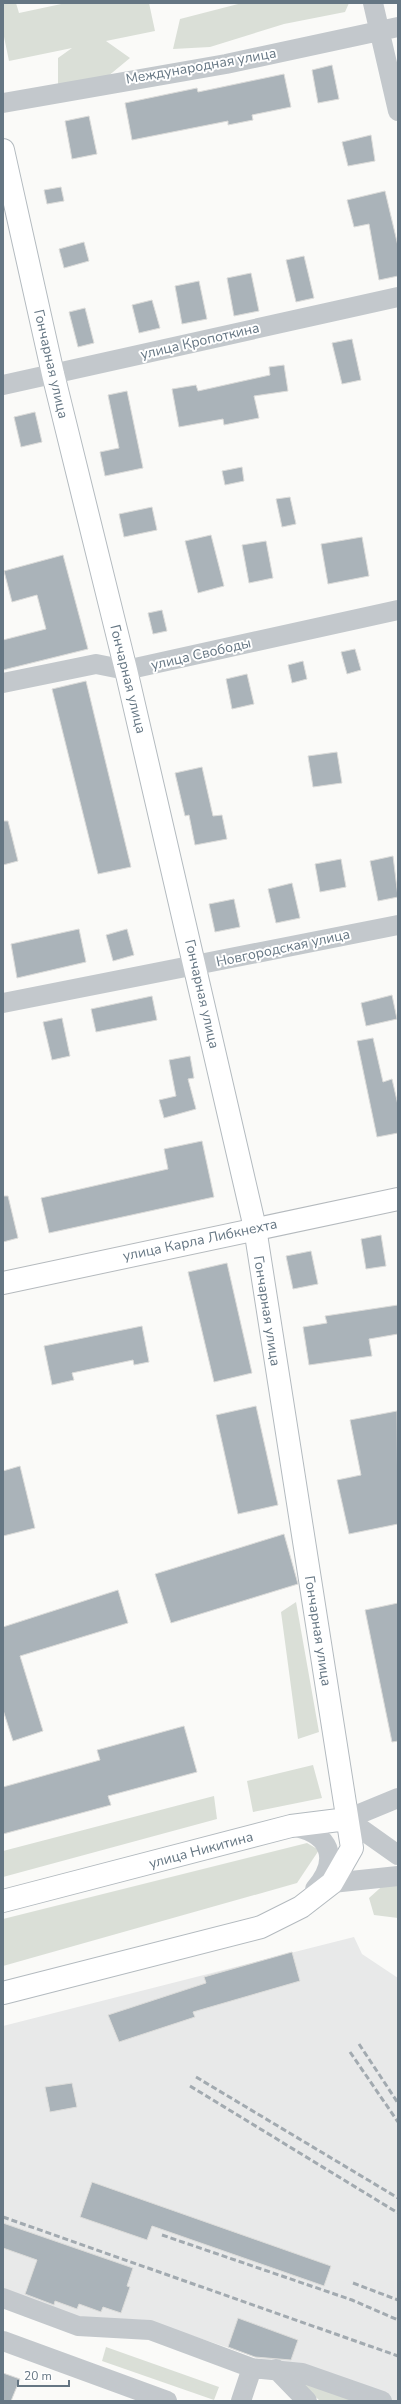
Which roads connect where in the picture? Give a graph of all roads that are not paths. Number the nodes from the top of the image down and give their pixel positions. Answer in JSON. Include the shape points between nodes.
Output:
{"nodes":[{"id":1,"x":373,"y":3,"type":"edge"},
{"id":2,"x":398,"y":26,"type":"edge"},
{"id":3,"x":378,"y":30,"type":"junction"},
{"id":4,"x":3,"y":103,"type":"edge"},
{"id":5,"x":398,"y":112,"type":"edge"},
{"id":6,"x":3,"y":150,"type":"edge"},
{"id":7,"x":398,"y":297,"type":"edge"},
{"id":8,"x":53,"y":374,"type":"junction"},
{"id":9,"x":3,"y":385,"type":"edge"},
{"id":10,"x":398,"y":610,"type":"edge"},
{"id":11,"x":126,"y":670,"type":"junction"},
{"id":12,"x":3,"y":683,"type":"edge"},
{"id":13,"x":398,"y":925,"type":"edge"},
{"id":14,"x":196,"y":966,"type":"junction"},
{"id":15,"x":3,"y":1003,"type":"edge"},
{"id":16,"x":398,"y":1199,"type":"edge"},
{"id":17,"x":255,"y":1228,"type":"junction"},
{"id":18,"x":3,"y":1283,"type":"edge"},
{"id":19,"x":398,"y":1798,"type":"edge"},
{"id":20,"x":347,"y":1819,"type":"junction"},
{"id":21,"x":291,"y":1826,"type":"junction"},
{"id":22,"x":398,"y":1855,"type":"edge"},
{"id":23,"x":398,"y":1876,"type":"edge"},
{"id":24,"x":332,"y":1882,"type":"junction"},
{"id":25,"x":3,"y":1901,"type":"edge"},
{"id":26,"x":301,"y":1907,"type":"junction"},
{"id":27,"x":3,"y":1993,"type":"edge"},
{"id":28,"x":3,"y":2298,"type":"edge"},
{"id":29,"x":3,"y":2341,"type":"edge"},
{"id":30,"x":252,"y":2368,"type":"junction"},
{"id":31,"x":276,"y":2369,"type":"junction"},
{"id":32,"x":120,"y":2393,"type":"edge"},
{"id":33,"x":167,"y":2401,"type":"edge"},
{"id":34,"x":241,"y":2401,"type":"edge"},
{"id":35,"x":307,"y":2401,"type":"edge"},
{"id":36,"x":382,"y":2401,"type":"edge"}],
"edges":[{"from":1,"to":3,"type":"street"},
{"from":2,"to":3,"type":"street","name":"Международная улица"},
{"from":3,"to":4,"type":"street","name":"Международная улица","via":[[226,64]]},
{"from":3,"to":5,"type":"street"},
{"from":6,"to":8,"type":"street","name":"Гончарная улица"},
{"from":7,"to":8,"type":"street","name":"улица Кропоткина"},
{"from":8,"to":9,"type":"street","name":"улица Кропоткина"},
{"from":8,"to":11,"type":"street","name":"Гончарная улица"},
{"from":10,"to":11,"type":"street","name":"улица Свободы"},
{"from":11,"to":12,"type":"street","name":"улица Свободы","via":[[96,664]]},
{"from":11,"to":14,"type":"street","name":"Гончарная улица"},
{"from":13,"to":14,"type":"street","name":"Новгородская улица"},
{"from":14,"to":15,"type":"street","name":"Новгородская улица"},
{"from":14,"to":17,"type":"street","name":"Гончарная улица"},
{"from":16,"to":17,"type":"street","name":"улица Карла Либкнехта"},
{"from":17,"to":18,"type":"street","name":"улица Карла Либкнехта"},
{"from":17,"to":20,"type":"street","name":"Гончарная улица"},
{"from":19,"to":20,"type":"street","name":"улица Никитина"},
{"from":20,"to":21,"type":"street","name":"улица Никитина"},
{"from":20,"to":22,"type":"street"},
{"from":20,"to":24,"type":"street","name":"Гончарная улица","via":[[352,1848]]},
{"from":21,"to":25,"type":"street","name":"улица Никитина"},
{"from":21,"to":26,"type":"street","via":[[307,1829],[321,1838],[329,1852],[329,1866],[322,1881]]},
{"from":23,"to":24,"type":"street"},
{"from":24,"to":26,"type":"street"},
{"from":26,"to":27,"type":"street","via":[[261,1927]]},
{"from":28,"to":30,"type":"street","via":[[78,2326],[150,2330]]},
{"from":29,"to":32,"type":"street"},
{"from":30,"to":31,"type":"street"},
{"from":30,"to":34,"type":"street"},
{"from":31,"to":35,"type":"street"},
{"from":31,"to":36,"type":"street","via":[[302,2373]]},
{"from":32,"to":33,"type":"street"}]}
